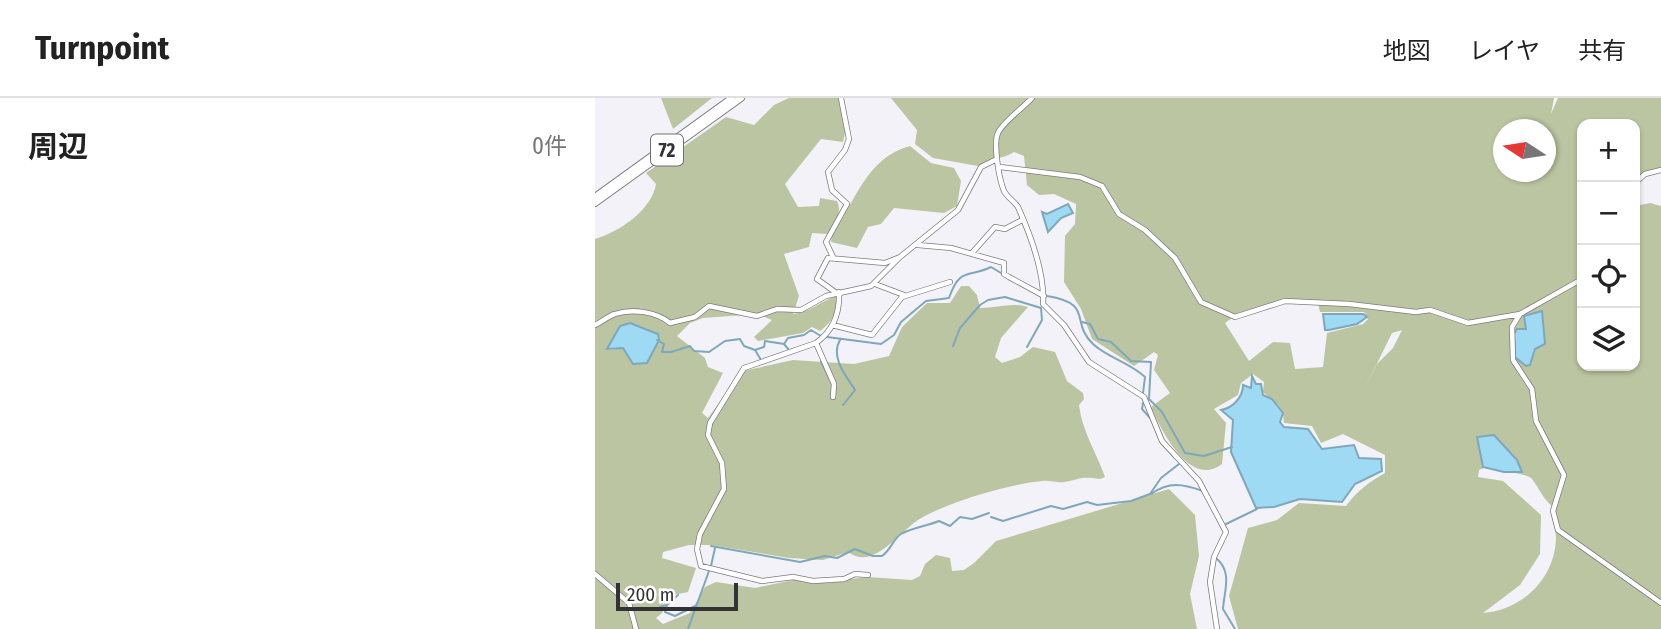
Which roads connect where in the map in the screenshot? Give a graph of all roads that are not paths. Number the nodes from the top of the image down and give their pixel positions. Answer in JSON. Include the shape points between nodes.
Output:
{"nodes":[{"id":1,"x":732,"y":98,"type":"edge"},
{"id":2,"x":740,"y":98,"type":"edge"},
{"id":3,"x":841,"y":98,"type":"edge"},
{"id":4,"x":1032,"y":98,"type":"edge"},
{"id":5,"x":997,"y":159,"type":"junction"},
{"id":6,"x":1000,"y":167,"type":"junction"},
{"id":7,"x":1661,"y":170,"type":"edge"},
{"id":8,"x":1636,"y":182,"type":"edge"},
{"id":9,"x":595,"y":197,"type":"edge"},
{"id":10,"x":595,"y":203,"type":"edge"},
{"id":11,"x":1022,"y":220,"type":"junction"},
{"id":12,"x":918,"y":245,"type":"junction"},
{"id":13,"x":971,"y":254,"type":"junction"},
{"id":14,"x":833,"y":257,"type":"junction"},
{"id":15,"x":900,"y":257,"type":"junction"},
{"id":16,"x":950,"y":282,"type":"dead end"},
{"id":17,"x":1577,"y":282,"type":"edge"},
{"id":18,"x":874,"y":284,"type":"junction"},
{"id":19,"x":837,"y":292,"type":"junction"},
{"id":20,"x":904,"y":295,"type":"junction"},
{"id":21,"x":1044,"y":296,"type":"junction"},
{"id":22,"x":1520,"y":314,"type":"junction"},
{"id":23,"x":832,"y":325,"type":"junction"},
{"id":24,"x":595,"y":326,"type":"edge"},
{"id":25,"x":816,"y":343,"type":"junction"},
{"id":26,"x":833,"y":397,"type":"dead end"},
{"id":27,"x":595,"y":574,"type":"edge"},
{"id":28,"x":869,"y":575,"type":"dead end"},
{"id":29,"x":1661,"y":603,"type":"edge"},
{"id":30,"x":636,"y":629,"type":"edge"},
{"id":31,"x":1217,"y":629,"type":"edge"}],
"edges":[{"from":1,"to":9,"type":"main road","number":"72"},
{"from":2,"to":10,"type":"main road","number":"72"},
{"from":3,"to":14,"type":"street","via":[[849,139],[828,172],[832,190],[846,204],[826,242]]},
{"from":4,"to":5,"type":"street","via":[[1000,129]]},
{"from":5,"to":6,"type":"street"},
{"from":5,"to":12,"type":"street","via":[[981,167],[958,209]]},
{"from":6,"to":11,"type":"street","via":[[1004,190]]},
{"from":6,"to":22,"type":"street","via":[[1080,177],[1102,186],[1119,214],[1175,258],[1201,302],[1235,317],[1285,301],[1430,310],[1468,323]]},
{"from":7,"to":8,"type":"street"},
{"from":11,"to":13,"type":"street","via":[[1005,229],[995,227]]},
{"from":11,"to":21,"type":"street","via":[[1036,254]]},
{"from":12,"to":13,"type":"street"},
{"from":12,"to":15,"type":"street"},
{"from":13,"to":21,"type":"street","via":[[1004,263],[1004,274]]},
{"from":14,"to":15,"type":"street","via":[[885,263]]},
{"from":14,"to":19,"type":"street","via":[[817,279]]},
{"from":15,"to":18,"type":"street"},
{"from":16,"to":20,"type":"street"},
{"from":17,"to":22,"type":"street"},
{"from":18,"to":19,"type":"street"},
{"from":18,"to":20,"type":"street"},
{"from":19,"to":23,"type":"street","via":[[839,308]]},
{"from":19,"to":24,"type":"street","via":[[801,310],[778,309],[761,316],[709,306],[695,317],[670,323],[658,315],[629,311],[611,315]]},
{"from":20,"to":23,"type":"street","via":[[872,335]]},
{"from":21,"to":31,"type":"street","via":[[1045,308],[1064,325],[1089,362],[1144,397],[1162,441],[1207,492],[1226,529],[1214,556],[1210,590]]},
{"from":22,"to":29,"type":"street","via":[[1512,327],[1513,360],[1532,389],[1536,421],[1564,475],[1553,511],[1558,530]]},
{"from":23,"to":25,"type":"street"},
{"from":25,"to":26,"type":"street","via":[[834,384]]},
{"from":25,"to":28,"type":"street","via":[[744,368],[710,423],[708,435],[722,463],[724,489],[697,549],[701,566],[762,581]]},
{"from":27,"to":30,"type":"street","via":[[629,603]]}]}
